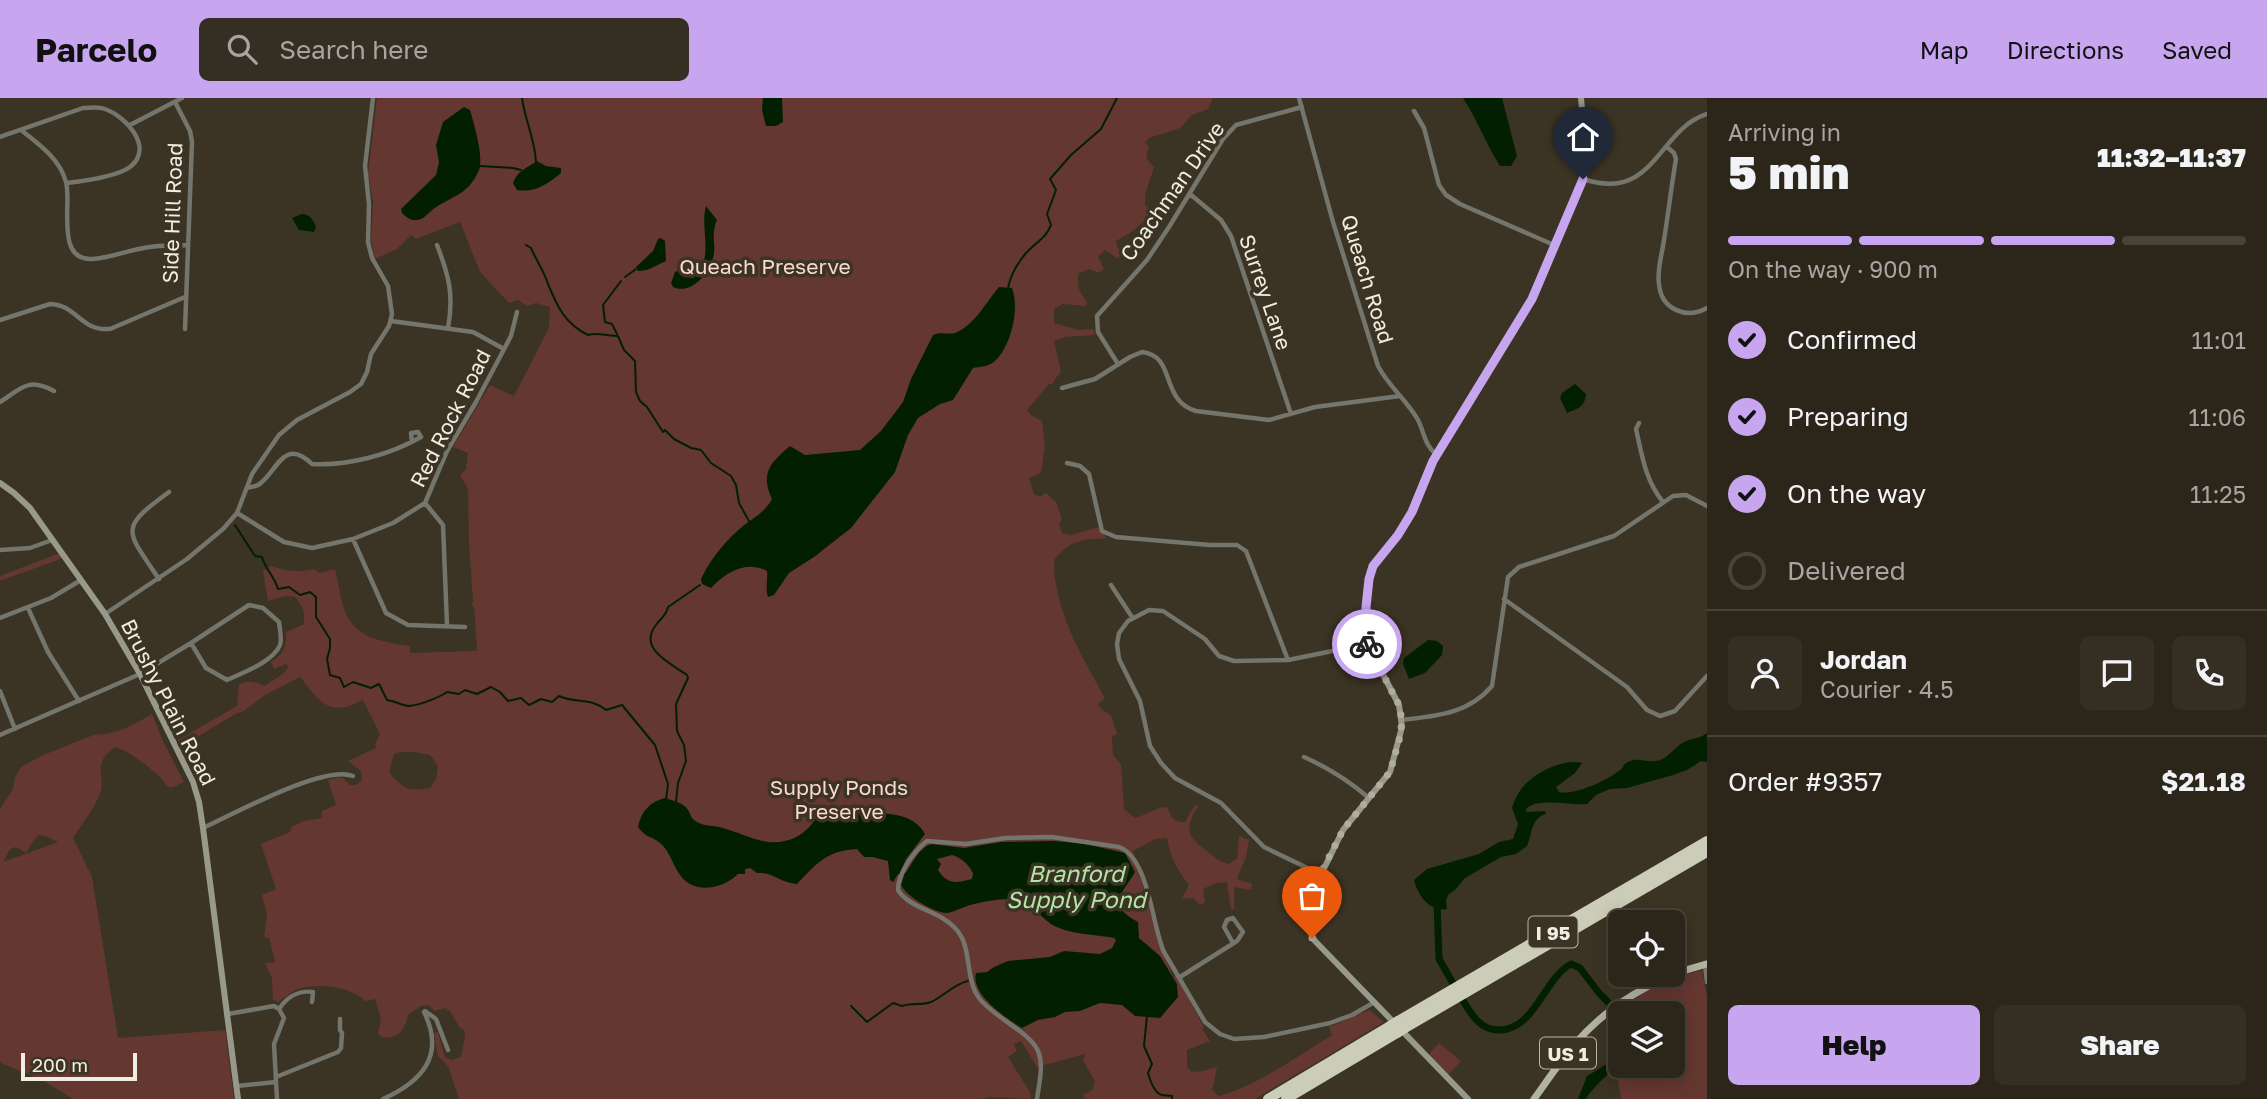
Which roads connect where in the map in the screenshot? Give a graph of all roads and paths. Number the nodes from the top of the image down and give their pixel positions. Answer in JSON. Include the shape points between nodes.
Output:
{"nodes":[{"id":1,"x":182,"y":98,"type":"edge"},
{"id":2,"x":373,"y":98,"type":"edge"},
{"id":3,"x":1299,"y":98,"type":"edge"},
{"id":4,"x":1581,"y":98,"type":"edge"},
{"id":5,"x":175,"y":102,"type":"junction"},
{"id":6,"x":1302,"y":107,"type":"junction"},
{"id":7,"x":1414,"y":111,"type":"dead end"},
{"id":8,"x":1707,"y":114,"type":"edge"},
{"id":9,"x":130,"y":125,"type":"junction"},
{"id":10,"x":21,"y":130,"type":"junction"},
{"id":11,"x":0,"y":137,"type":"edge"},
{"id":12,"x":1667,"y":147,"type":"junction"},
{"id":13,"x":1583,"y":179,"type":"junction"},
{"id":14,"x":67,"y":183,"type":"junction"},
{"id":15,"x":1190,"y":194,"type":"junction"},
{"id":16,"x":187,"y":245,"type":"junction"},
{"id":17,"x":1554,"y":245,"type":"junction"},
{"id":18,"x":437,"y":246,"type":"dead end"},
{"id":19,"x":185,"y":297,"type":"junction"},
{"id":20,"x":1707,"y":308,"type":"edge"},
{"id":21,"x":517,"y":312,"type":"dead end"},
{"id":22,"x":0,"y":320,"type":"edge"},
{"id":23,"x":391,"y":321,"type":"junction"},
{"id":24,"x":448,"y":328,"type":"junction"},
{"id":25,"x":185,"y":329,"type":"dead end"},
{"id":26,"x":504,"y":349,"type":"junction"},
{"id":27,"x":1118,"y":364,"type":"junction"},
{"id":28,"x":1062,"y":388,"type":"dead end"},
{"id":29,"x":54,"y":391,"type":"dead end"},
{"id":30,"x":1400,"y":396,"type":"junction"},
{"id":31,"x":0,"y":402,"type":"edge"},
{"id":32,"x":1291,"y":414,"type":"junction"},
{"id":33,"x":1639,"y":423,"type":"dead end"},
{"id":34,"x":412,"y":442,"type":"dead end"},
{"id":35,"x":1436,"y":454,"type":"junction"},
{"id":36,"x":1067,"y":463,"type":"dead end"},
{"id":37,"x":0,"y":483,"type":"edge"},
{"id":38,"x":246,"y":489,"type":"junction"},
{"id":39,"x":169,"y":492,"type":"dead end"},
{"id":40,"x":1663,"y":502,"type":"junction"},
{"id":41,"x":425,"y":503,"type":"junction"},
{"id":42,"x":1707,"y":506,"type":"edge"},
{"id":43,"x":237,"y":513,"type":"junction"},
{"id":44,"x":53,"y":539,"type":"junction"},
{"id":45,"x":353,"y":539,"type":"junction"},
{"id":46,"x":0,"y":550,"type":"edge"},
{"id":47,"x":159,"y":579,"type":"junction"},
{"id":48,"x":81,"y":580,"type":"junction"},
{"id":49,"x":1111,"y":585,"type":"dead end"},
{"id":50,"x":1504,"y":598,"type":"junction"},
{"id":51,"x":28,"y":608,"type":"junction"},
{"id":52,"x":105,"y":614,"type":"junction"},
{"id":53,"x":1132,"y":617,"type":"junction"},
{"id":54,"x":0,"y":618,"type":"edge"},
{"id":55,"x":447,"y":625,"type":"junction"},
{"id":56,"x":465,"y":627,"type":"dead end"},
{"id":57,"x":191,"y":643,"type":"junction"},
{"id":58,"x":1367,"y":644,"type":"junction"},
{"id":59,"x":1288,"y":660,"type":"junction"},
{"id":60,"x":140,"y":674,"type":"junction"},
{"id":61,"x":1707,"y":676,"type":"edge"},
{"id":62,"x":0,"y":691,"type":"edge"},
{"id":63,"x":79,"y":701,"type":"junction"},
{"id":64,"x":1402,"y":720,"type":"junction"},
{"id":65,"x":15,"y":729,"type":"junction"},
{"id":66,"x":0,"y":735,"type":"edge"},
{"id":67,"x":1304,"y":757,"type":"dead end"},
{"id":68,"x":353,"y":776,"type":"dead end"},
{"id":69,"x":1369,"y":798,"type":"junction"},
{"id":70,"x":203,"y":828,"type":"junction"},
{"id":71,"x":1707,"y":840,"type":"edge"},
{"id":72,"x":1707,"y":852,"type":"edge"},
{"id":73,"x":1320,"y":874,"type":"junction"},
{"id":74,"x":1233,"y":943,"type":"junction"},
{"id":75,"x":1706,"y":964,"type":"edge"},
{"id":76,"x":1180,"y":977,"type":"junction"},
{"id":77,"x":1707,"y":982,"type":"edge"},
{"id":78,"x":312,"y":1002,"type":"dead end"},
{"id":79,"x":1373,"y":1003,"type":"junction"},
{"id":80,"x":279,"y":1009,"type":"junction"},
{"id":81,"x":228,"y":1014,"type":"junction"},
{"id":82,"x":340,"y":1019,"type":"dead end"},
{"id":83,"x":1397,"y":1027,"type":"junction"},
{"id":84,"x":448,"y":1050,"type":"dead end"},
{"id":85,"x":276,"y":1079,"type":"junction"},
{"id":86,"x":237,"y":1086,"type":"junction"},
{"id":87,"x":239,"y":1099,"type":"edge"},
{"id":88,"x":277,"y":1099,"type":"edge"},
{"id":89,"x":383,"y":1099,"type":"edge"},
{"id":90,"x":1037,"y":1099,"type":"edge"},
{"id":91,"x":1268,"y":1099,"type":"edge"},
{"id":92,"x":1286,"y":1099,"type":"edge"},
{"id":93,"x":1468,"y":1099,"type":"edge"},
{"id":94,"x":1534,"y":1099,"type":"edge"}],
"edges":[{"from":1,"to":5,"type":"street"},
{"from":2,"to":23,"type":"street","via":[[365,166],[368,242],[390,293]]},
{"from":3,"to":6,"type":"street","name":"Queach Road"},
{"from":4,"to":13,"type":"street","via":[[1587,162]]},
{"from":5,"to":9,"type":"street"},
{"from":5,"to":16,"type":"street","name":"Side Hill Road","via":[[192,142]]},
{"from":6,"to":15,"type":"street","name":"Coachman Drive","via":[[1236,125]]},
{"from":6,"to":30,"type":"street","name":"Queach Road","via":[[1376,360],[1385,380]]},
{"from":7,"to":17,"type":"street","via":[[1446,195]]},
{"from":8,"to":12,"type":"street","via":[[1685,127]]},
{"from":9,"to":10,"type":"street","via":[[96,107]]},
{"from":9,"to":14,"type":"street","via":[[139,153],[129,168]]},
{"from":10,"to":11,"type":"street"},
{"from":10,"to":14,"type":"street","via":[[50,154]]},
{"from":12,"to":13,"type":"street","via":[[1634,177],[1603,184]]},
{"from":12,"to":20,"type":"street","via":[[1676,159],[1659,288],[1675,310],[1688,314]]},
{"from":13,"to":17,"type":"street"},
{"from":14,"to":16,"type":"street","via":[[66,218],[71,248],[77,256],[92,259],[151,246]]},
{"from":15,"to":27,"type":"street","name":"Coachman Drive","via":[[1147,260],[1097,316],[1098,332]]},
{"from":15,"to":32,"type":"street","name":"Surrey Lane","via":[[1221,220],[1231,236]]},
{"from":16,"to":19,"type":"street","name":"Side Hill Road"},
{"from":17,"to":35,"type":"street","via":[[1532,299]]},
{"from":18,"to":24,"type":"street","via":[[449,277],[452,307]]},
{"from":19,"to":22,"type":"street","via":[[110,329],[88,326],[57,304]]},
{"from":19,"to":25,"type":"street","name":"Side Hill Road"},
{"from":21,"to":26,"type":"street","name":"Red Rock Road"},
{"from":23,"to":24,"type":"street"},
{"from":23,"to":38,"type":"street","via":[[371,354],[361,384],[288,426],[264,454]]},
{"from":24,"to":26,"type":"street","via":[[472,332]]},
{"from":26,"to":41,"type":"street","name":"Red Rock Road","via":[[447,451]]},
{"from":27,"to":28,"type":"street","via":[[1095,379]]},
{"from":27,"to":32,"type":"street","via":[[1142,352],[1153,355],[1163,364],[1177,400],[1188,409],[1259,420]]},
{"from":29,"to":31,"type":"street","via":[[31,384]]},
{"from":30,"to":32,"type":"street"},
{"from":30,"to":35,"type":"street","name":"Queach Road"},
{"from":33,"to":40,"type":"street","via":[[1636,429],[1646,475]]},
{"from":34,"to":38,"type":"street","via":[[330,465],[312,464],[296,453],[285,456],[259,484]]},
{"from":35,"to":58,"type":"street","via":[[1412,512],[1373,566],[1366,607]]},
{"from":36,"to":59,"type":"street","via":[[1089,474],[1105,533],[1237,545],[1246,551]]},
{"from":37,"to":44,"type":"street","name":"Brushy Plain Road","via":[[26,503]]},
{"from":38,"to":43,"type":"street"},
{"from":39,"to":47,"type":"street","via":[[142,512],[133,525],[134,542]]},
{"from":40,"to":42,"type":"street","via":[[1686,495]]},
{"from":40,"to":50,"type":"street","via":[[1614,536],[1519,567],[1508,577]]},
{"from":41,"to":45,"type":"street","name":"Red Rock Road","via":[[393,523]]},
{"from":41,"to":55,"type":"street","via":[[443,525]]},
{"from":43,"to":45,"type":"street","name":"Red Rock Road","via":[[284,542],[312,548]]},
{"from":43,"to":47,"type":"street","via":[[205,545]]},
{"from":44,"to":46,"type":"street","via":[[30,548]]},
{"from":44,"to":48,"type":"street","name":"Brushy Plain Road"},
{"from":45,"to":55,"type":"street","via":[[386,613],[408,625]]},
{"from":47,"to":52,"type":"street"},
{"from":48,"to":51,"type":"street"},
{"from":48,"to":52,"type":"street","name":"Brushy Plain Road"},
{"from":49,"to":53,"type":"street"},
{"from":50,"to":61,"type":"street","via":[[1628,687],[1647,710],[1660,716],[1675,711]]},
{"from":50,"to":64,"type":"street","via":[[1492,686],[1481,699],[1450,713]]},
{"from":51,"to":54,"type":"street"},
{"from":51,"to":63,"type":"street","via":[[48,652]]},
{"from":52,"to":60,"type":"street","name":"Brushy Plain Road"},
{"from":53,"to":59,"type":"street","via":[[1149,610],[1163,611],[1205,639],[1219,656],[1234,661]]},
{"from":53,"to":73,"type":"street","via":[[1119,633],[1119,659],[1140,701],[1150,746],[1161,764],[1175,778],[1221,803],[1264,847]]},
{"from":55,"to":56,"type":"street"},
{"from":57,"to":57,"type":"street","via":[[249,605],[263,608],[279,622],[281,643],[275,653],[227,680],[206,668]]},
{"from":57,"to":60,"type":"street"},
{"from":58,"to":59,"type":"street"},
{"from":58,"to":64,"type":"street","via":[[1399,705]]},
{"from":60,"to":63,"type":"street"},
{"from":60,"to":70,"type":"street","name":"Brushy Plain Road","via":[[193,782]]},
{"from":62,"to":65,"type":"street"},
{"from":63,"to":65,"type":"street"},
{"from":64,"to":69,"type":"street","via":[[1392,768]]},
{"from":65,"to":66,"type":"street"},
{"from":67,"to":69,"type":"street"},
{"from":68,"to":70,"type":"street","via":[[340,772],[299,784]]},
{"from":69,"to":73,"type":"street","via":[[1343,830]]},
{"from":70,"to":81,"type":"street","name":"Brushy Plain Road"},
{"from":71,"to":83,"type":"highway","number":"I 95"},
{"from":72,"to":83,"type":"highway","number":"I 95"},
{"from":73,"to":79,"type":"street","via":[[1305,911],[1309,933]]},
{"from":74,"to":74,"type":"street","via":[[1243,932],[1233,918],[1224,927]]},
{"from":74,"to":76,"type":"street"},
{"from":75,"to":77,"type":"street"},
{"from":75,"to":94,"type":"main road","number":"US 1","via":[[1665,978],[1609,1012],[1571,1049]]},
{"from":76,"to":79,"type":"street","via":[[1208,1026],[1234,1039],[1327,1024]]},
{"from":76,"to":90,"type":"street","via":[[1161,946],[1149,895],[1125,849],[1052,837],[966,844],[929,840],[903,874],[899,893],[957,929],[978,996],[1035,1046],[1040,1062]]},
{"from":78,"to":80,"type":"street","via":[[313,992],[306,991]]},
{"from":79,"to":93,"type":"street"},
{"from":80,"to":81,"type":"street"},
{"from":80,"to":85,"type":"street","via":[[284,1021],[274,1044]]},
{"from":81,"to":86,"type":"street","name":"Brushy Plain Road"},
{"from":82,"to":85,"type":"street","via":[[338,1052]]},
{"from":83,"to":91,"type":"highway","number":"I 95"},
{"from":83,"to":92,"type":"highway","number":"I 95"},
{"from":84,"to":89,"type":"street","via":[[436,1019],[425,1010],[431,1036],[426,1067],[411,1084]]},
{"from":85,"to":86,"type":"street"},
{"from":85,"to":88,"type":"street"},
{"from":86,"to":87,"type":"street","name":"Brushy Plain Road"}]}
